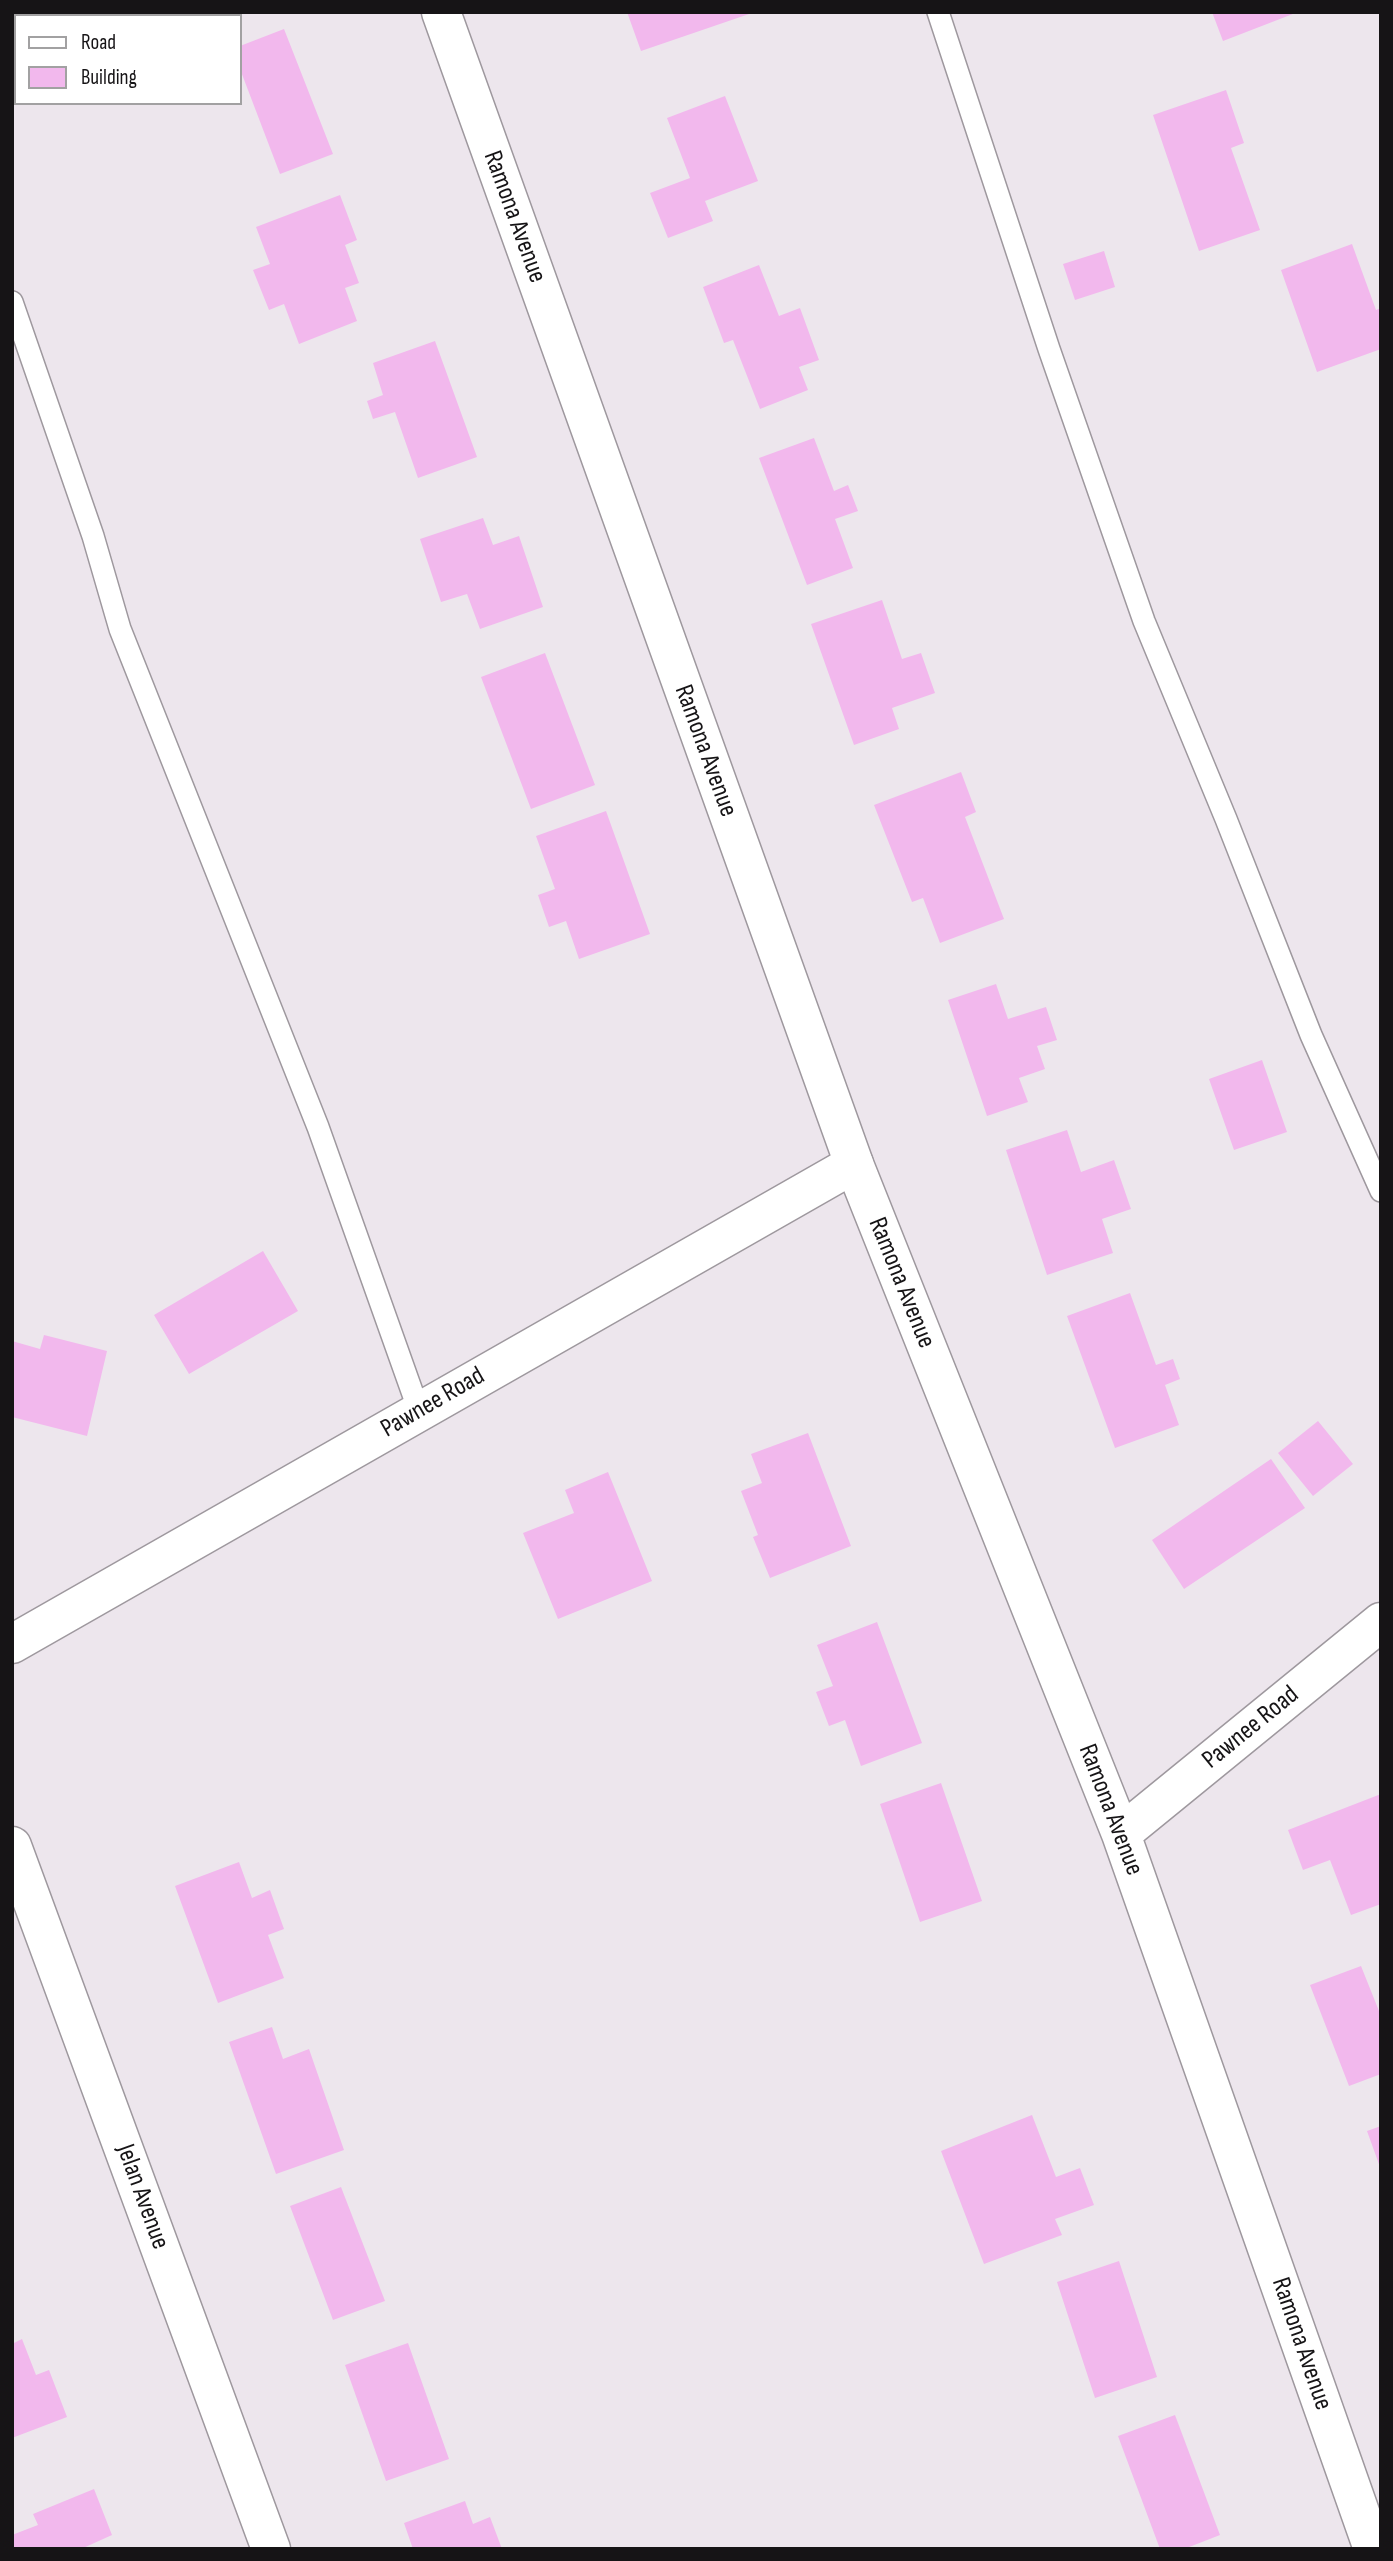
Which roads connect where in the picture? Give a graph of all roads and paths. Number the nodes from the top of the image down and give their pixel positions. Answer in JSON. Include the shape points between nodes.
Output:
{"nodes":[{"id":1,"x":441,"y":12,"type":"edge"},
{"id":2,"x":938,"y":12,"type":"edge"},
{"id":3,"x":12,"y":302,"type":"edge"},
{"id":4,"x":854,"y":1164,"type":"junction"},
{"id":5,"x":1381,"y":1191,"type":"edge"},
{"id":6,"x":419,"y":1411,"type":"junction"},
{"id":7,"x":1381,"y":1622,"type":"edge"},
{"id":8,"x":12,"y":1644,"type":"edge"},
{"id":9,"x":1121,"y":1834,"type":"junction"},
{"id":10,"x":12,"y":1846,"type":"edge"},
{"id":11,"x":271,"y":2549,"type":"edge"},
{"id":12,"x":1373,"y":2549,"type":"edge"}],
"edges":[{"from":1,"to":4,"type":"street","name":"Ramona Avenue"},
{"from":2,"to":5,"type":"lane","via":[[1144,621],[1311,1035]]},
{"from":3,"to":6,"type":"lane","via":[[93,536],[120,629],[318,1128]]},
{"from":4,"to":6,"type":"street","name":"Pawnee Road"},
{"from":4,"to":9,"type":"street","name":"Ramona Avenue"},
{"from":6,"to":8,"type":"street","name":"Pawnee Road"},
{"from":7,"to":9,"type":"street","name":"Pawnee Road"},
{"from":9,"to":12,"type":"street","name":"Ramona Avenue"},
{"from":10,"to":11,"type":"street","name":"Jelan Avenue"}]}
